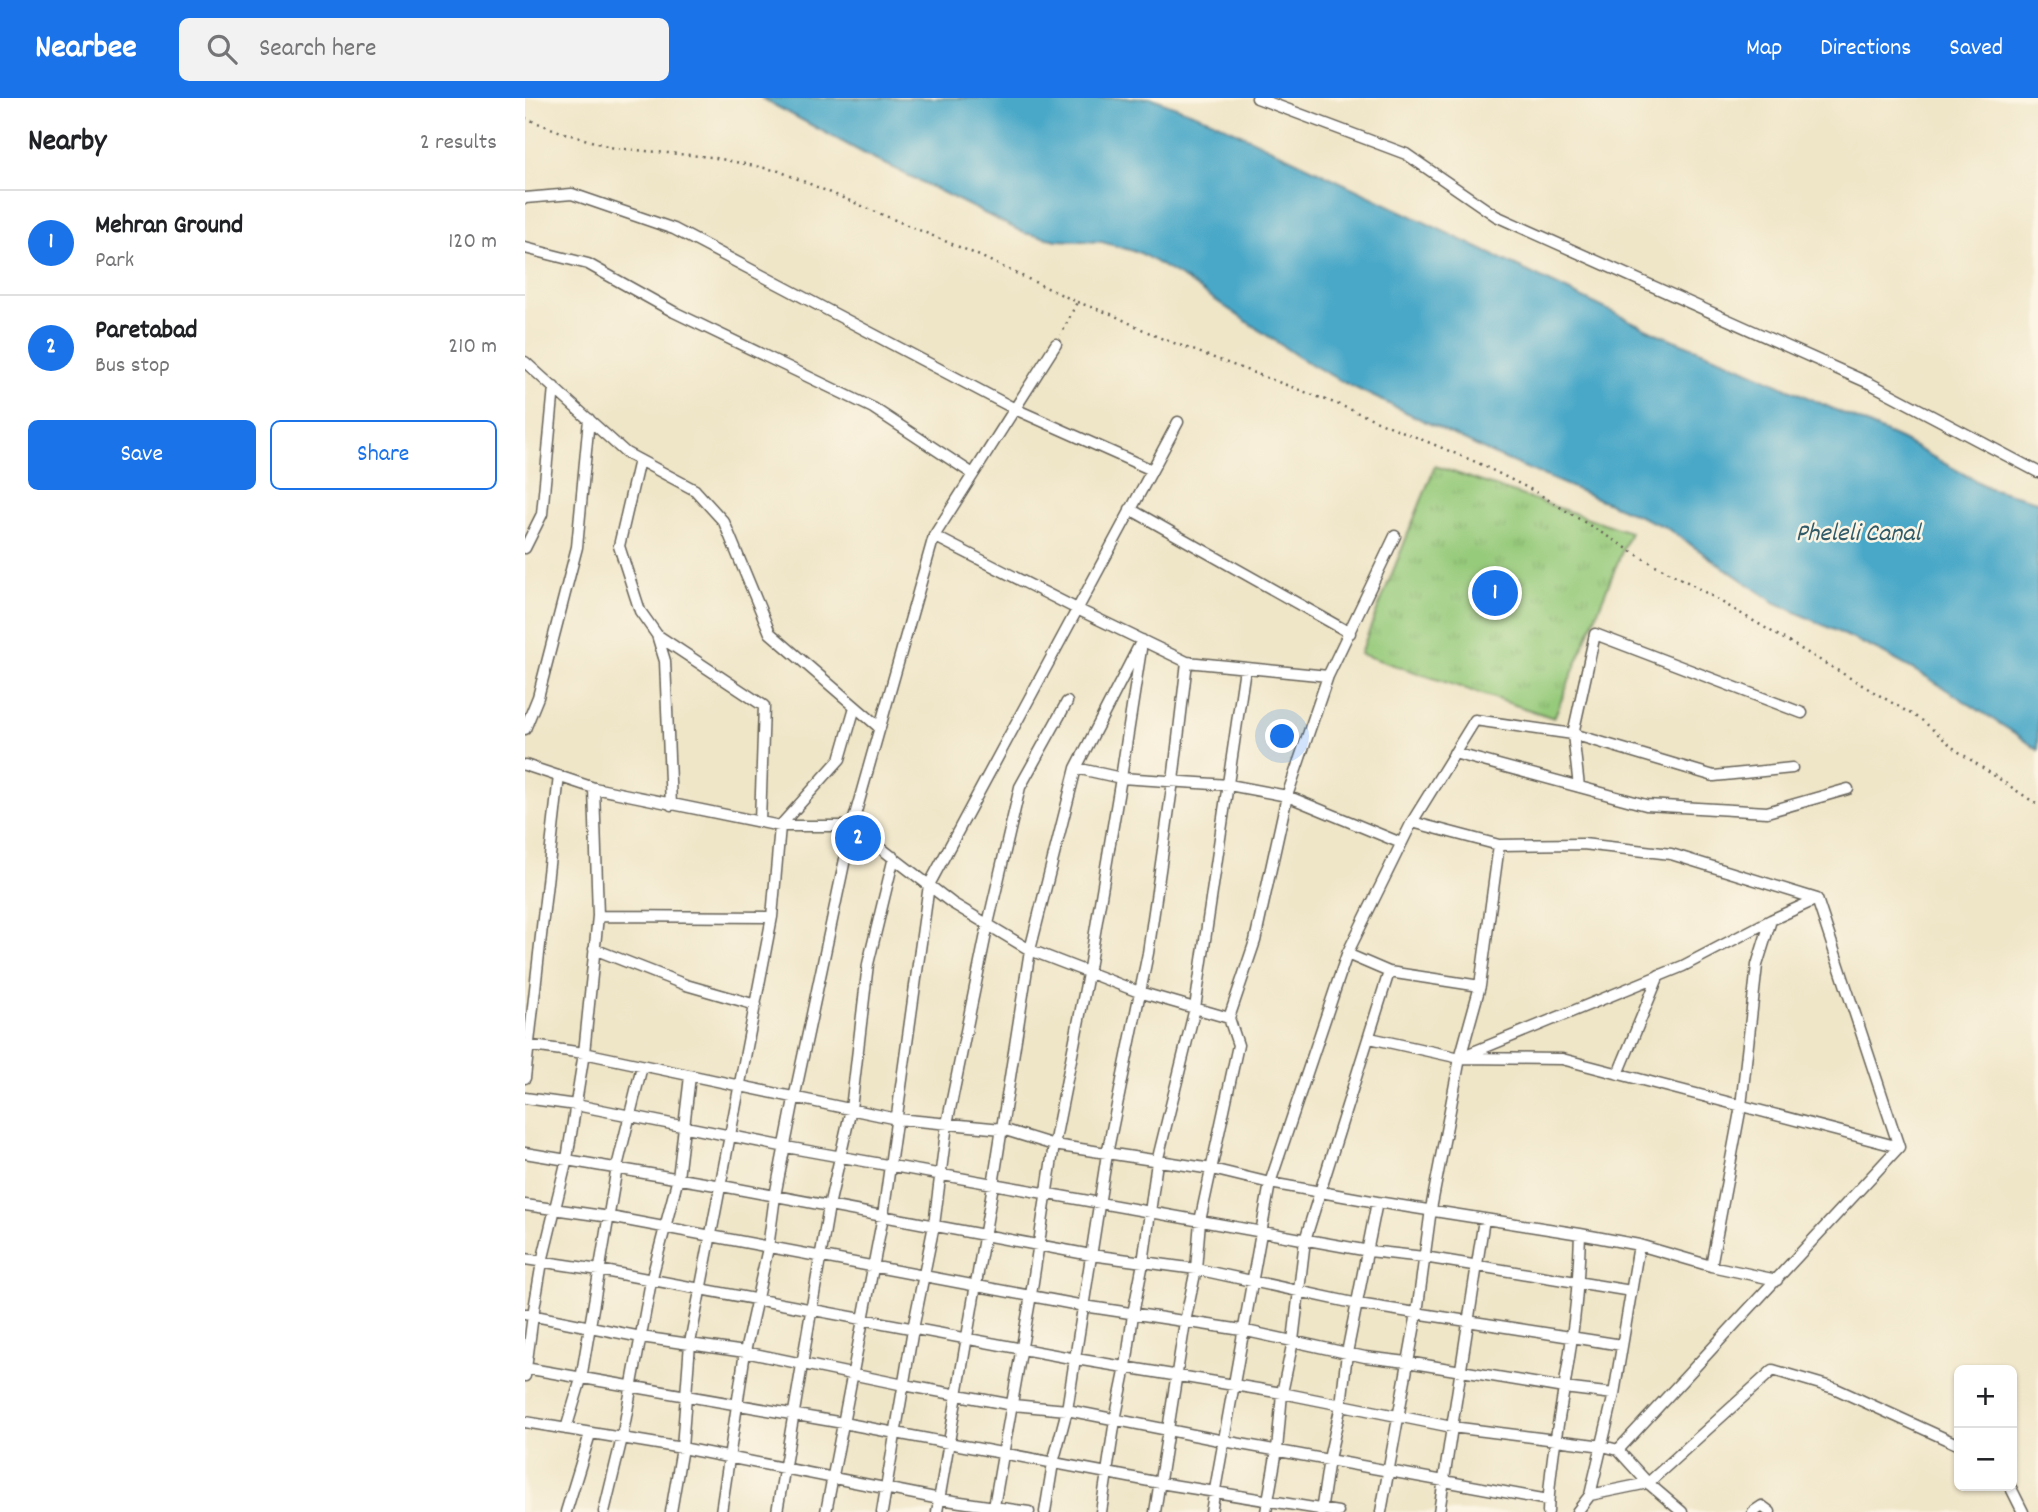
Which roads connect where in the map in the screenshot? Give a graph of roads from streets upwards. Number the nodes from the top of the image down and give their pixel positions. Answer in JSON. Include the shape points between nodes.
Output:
{"nodes":[{"id":1,"x":1257,"y":98,"type":"edge"},
{"id":2,"x":525,"y":198,"type":"edge"},
{"id":3,"x":525,"y":248,"type":"edge"},
{"id":4,"x":1056,"y":344,"type":"road end"},
{"id":5,"x":526,"y":364,"type":"edge"},
{"id":6,"x":554,"y":387,"type":"junction"},
{"id":7,"x":1015,"y":409,"type":"junction"},
{"id":8,"x":589,"y":419,"type":"junction"},
{"id":9,"x":1178,"y":422,"type":"dead end"},
{"id":10,"x":639,"y":460,"type":"junction"},
{"id":11,"x":1152,"y":470,"type":"junction"},
{"id":12,"x":2038,"y":472,"type":"edge"},
{"id":13,"x":974,"y":474,"type":"junction"},
{"id":14,"x":1130,"y":509,"type":"junction"},
{"id":15,"x":934,"y":536,"type":"junction"},
{"id":16,"x":1395,"y":536,"type":"dead end"},
{"id":17,"x":525,"y":548,"type":"edge"},
{"id":18,"x":1077,"y":609,"type":"junction"},
{"id":19,"x":1350,"y":633,"type":"junction"},
{"id":20,"x":657,"y":635,"type":"junction"},
{"id":21,"x":1142,"y":640,"type":"junction"},
{"id":22,"x":1187,"y":662,"type":"junction"},
{"id":23,"x":1245,"y":668,"type":"junction"},
{"id":24,"x":1328,"y":676,"type":"junction"},
{"id":25,"x":525,"y":689,"type":"edge"},
{"id":26,"x":538,"y":696,"type":"junction"},
{"id":27,"x":1067,"y":702,"type":"dead end"},
{"id":28,"x":855,"y":707,"type":"junction"},
{"id":29,"x":1802,"y":713,"type":"dead end"},
{"id":30,"x":880,"y":728,"type":"junction"},
{"id":31,"x":525,"y":729,"type":"edge"},
{"id":32,"x":1573,"y":734,"type":"junction"},
{"id":33,"x":1454,"y":753,"type":"junction"},
{"id":34,"x":525,"y":765,"type":"edge"},
{"id":35,"x":1076,"y":768,"type":"junction"},
{"id":36,"x":1792,"y":768,"type":"dead end"},
{"id":37,"x":559,"y":776,"type":"junction"},
{"id":38,"x":1121,"y":778,"type":"junction"},
{"id":39,"x":1173,"y":781,"type":"junction"},
{"id":40,"x":1229,"y":785,"type":"junction"},
{"id":41,"x":1579,"y":787,"type":"junction"},
{"id":42,"x":594,"y":788,"type":"junction"},
{"id":43,"x":1848,"y":789,"type":"dead end"},
{"id":44,"x":1287,"y":796,"type":"junction"},
{"id":45,"x":671,"y":805,"type":"junction"},
{"id":46,"x":759,"y":822,"type":"junction"},
{"id":47,"x":1412,"y":822,"type":"junction"},
{"id":48,"x":852,"y":826,"type":"junction"},
{"id":49,"x":780,"y":827,"type":"junction"},
{"id":50,"x":1401,"y":843,"type":"junction"},
{"id":51,"x":1499,"y":845,"type":"junction"},
{"id":52,"x":894,"y":857,"type":"junction"},
{"id":53,"x":929,"y":885,"type":"junction"},
{"id":54,"x":1817,"y":899,"type":"junction"},
{"id":55,"x":598,"y":916,"type":"junction"},
{"id":56,"x":772,"y":917,"type":"junction"},
{"id":57,"x":1771,"y":920,"type":"junction"},
{"id":58,"x":988,"y":925,"type":"junction"},
{"id":59,"x":594,"y":949,"type":"junction"},
{"id":60,"x":1030,"y":950,"type":"junction"},
{"id":61,"x":1347,"y":954,"type":"junction"},
{"id":62,"x":1389,"y":972,"type":"junction"},
{"id":63,"x":1088,"y":974,"type":"junction"},
{"id":64,"x":1660,"y":975,"type":"junction"},
{"id":65,"x":1480,"y":986,"type":"junction"},
{"id":66,"x":1139,"y":992,"type":"junction"},
{"id":67,"x":756,"y":1004,"type":"junction"},
{"id":68,"x":1195,"y":1008,"type":"junction"},
{"id":69,"x":1229,"y":1018,"type":"junction"},
{"id":70,"x":1370,"y":1038,"type":"junction"},
{"id":71,"x":527,"y":1045,"type":"edge"},
{"id":72,"x":584,"y":1053,"type":"junction"},
{"id":73,"x":1460,"y":1058,"type":"junction"},
{"id":74,"x":642,"y":1066,"type":"junction"},
{"id":75,"x":1618,"y":1074,"type":"junction"},
{"id":76,"x":690,"y":1076,"type":"junction"},
{"id":77,"x":525,"y":1078,"type":"edge"},
{"id":78,"x":741,"y":1086,"type":"junction"},
{"id":79,"x":525,"y":1098,"type":"edge"},
{"id":80,"x":795,"y":1099,"type":"junction"},
{"id":81,"x":576,"y":1105,"type":"junction"},
{"id":82,"x":1741,"y":1106,"type":"junction"},
{"id":83,"x":851,"y":1109,"type":"junction"},
{"id":84,"x":631,"y":1115,"type":"junction"},
{"id":85,"x":897,"y":1119,"type":"junction"},
{"id":86,"x":947,"y":1124,"type":"junction"},
{"id":87,"x":683,"y":1126,"type":"junction"},
{"id":88,"x":1002,"y":1129,"type":"junction"},
{"id":89,"x":731,"y":1136,"type":"junction"},
{"id":90,"x":1053,"y":1145,"type":"junction"},
{"id":91,"x":786,"y":1147,"type":"junction"},
{"id":92,"x":1899,"y":1147,"type":"junction"},
{"id":93,"x":525,"y":1153,"type":"edge"},
{"id":94,"x":1107,"y":1154,"type":"junction"},
{"id":95,"x":840,"y":1157,"type":"junction"},
{"id":96,"x":567,"y":1160,"type":"junction"},
{"id":97,"x":1157,"y":1162,"type":"junction"},
{"id":98,"x":890,"y":1165,"type":"junction"},
{"id":99,"x":617,"y":1167,"type":"junction"},
{"id":100,"x":1212,"y":1169,"type":"junction"},
{"id":101,"x":942,"y":1174,"type":"junction"},
{"id":102,"x":678,"y":1178,"type":"junction"},
{"id":103,"x":1270,"y":1183,"type":"junction"},
{"id":104,"x":993,"y":1185,"type":"junction"},
{"id":105,"x":722,"y":1186,"type":"junction"},
{"id":106,"x":1320,"y":1191,"type":"junction"},
{"id":107,"x":1047,"y":1194,"type":"junction"},
{"id":108,"x":775,"y":1196,"type":"junction"},
{"id":109,"x":1377,"y":1202,"type":"junction"},
{"id":110,"x":1099,"y":1203,"type":"junction"},
{"id":111,"x":525,"y":1205,"type":"edge"},
{"id":112,"x":829,"y":1206,"type":"junction"},
{"id":113,"x":1431,"y":1209,"type":"junction"},
{"id":114,"x":556,"y":1210,"type":"junction"},
{"id":115,"x":1150,"y":1210,"type":"junction"},
{"id":116,"x":883,"y":1216,"type":"junction"},
{"id":117,"x":610,"y":1217,"type":"junction"},
{"id":118,"x":1484,"y":1219,"type":"junction"},
{"id":119,"x":1200,"y":1220,"type":"junction"},
{"id":120,"x":934,"y":1225,"type":"junction"},
{"id":121,"x":664,"y":1228,"type":"junction"},
{"id":122,"x":1260,"y":1232,"type":"junction"},
{"id":123,"x":1580,"y":1234,"type":"junction"},
{"id":124,"x":712,"y":1236,"type":"junction"},
{"id":125,"x":984,"y":1237,"type":"junction"},
{"id":126,"x":1305,"y":1240,"type":"junction"},
{"id":127,"x":1639,"y":1245,"type":"junction"},
{"id":128,"x":1039,"y":1246,"type":"junction"},
{"id":129,"x":768,"y":1248,"type":"junction"},
{"id":130,"x":1369,"y":1251,"type":"junction"},
{"id":131,"x":1091,"y":1255,"type":"junction"},
{"id":132,"x":823,"y":1256,"type":"junction"},
{"id":133,"x":1425,"y":1257,"type":"junction"},
{"id":134,"x":525,"y":1259,"type":"edge"},
{"id":135,"x":543,"y":1262,"type":"junction"},
{"id":136,"x":1143,"y":1264,"type":"junction"},
{"id":137,"x":874,"y":1265,"type":"junction"},
{"id":138,"x":1711,"y":1266,"type":"junction"},
{"id":139,"x":1476,"y":1267,"type":"junction"},
{"id":140,"x":1196,"y":1269,"type":"junction"},
{"id":141,"x":599,"y":1270,"type":"junction"},
{"id":142,"x":924,"y":1275,"type":"junction"},
{"id":143,"x":1251,"y":1280,"type":"junction"},
{"id":144,"x":1777,"y":1280,"type":"junction"},
{"id":145,"x":651,"y":1281,"type":"junction"},
{"id":146,"x":1578,"y":1282,"type":"junction"},
{"id":147,"x":975,"y":1286,"type":"junction"},
{"id":148,"x":1299,"y":1289,"type":"junction"},
{"id":149,"x":700,"y":1290,"type":"junction"},
{"id":150,"x":1631,"y":1291,"type":"junction"},
{"id":151,"x":1031,"y":1296,"type":"junction"},
{"id":152,"x":757,"y":1300,"type":"junction"},
{"id":153,"x":1358,"y":1304,"type":"junction"},
{"id":154,"x":1084,"y":1306,"type":"junction"},
{"id":155,"x":811,"y":1310,"type":"junction"},
{"id":156,"x":1417,"y":1313,"type":"junction"},
{"id":157,"x":529,"y":1314,"type":"edge"},
{"id":158,"x":1133,"y":1314,"type":"junction"},
{"id":159,"x":862,"y":1320,"type":"junction"},
{"id":160,"x":1468,"y":1321,"type":"junction"},
{"id":161,"x":1185,"y":1322,"type":"junction"},
{"id":162,"x":590,"y":1325,"type":"junction"},
{"id":163,"x":913,"y":1329,"type":"junction"},
{"id":164,"x":1242,"y":1330,"type":"junction"},
{"id":165,"x":641,"y":1337,"type":"junction"},
{"id":166,"x":966,"y":1338,"type":"junction"},
{"id":167,"x":1572,"y":1338,"type":"junction"},
{"id":168,"x":1293,"y":1341,"type":"junction"},
{"id":169,"x":690,"y":1343,"type":"junction"},
{"id":170,"x":1622,"y":1345,"type":"junction"},
{"id":171,"x":1020,"y":1348,"type":"junction"},
{"id":172,"x":745,"y":1352,"type":"junction"},
{"id":173,"x":1347,"y":1353,"type":"junction"},
{"id":174,"x":1076,"y":1359,"type":"junction"},
{"id":175,"x":1407,"y":1362,"type":"junction"},
{"id":176,"x":803,"y":1365,"type":"junction"},
{"id":177,"x":1126,"y":1367,"type":"junction"},
{"id":178,"x":526,"y":1371,"type":"edge"},
{"id":179,"x":1459,"y":1371,"type":"junction"},
{"id":180,"x":852,"y":1375,"type":"junction"},
{"id":181,"x":1177,"y":1375,"type":"junction"},
{"id":182,"x":582,"y":1379,"type":"junction"},
{"id":183,"x":904,"y":1385,"type":"junction"},
{"id":184,"x":1234,"y":1386,"type":"junction"},
{"id":185,"x":631,"y":1388,"type":"junction"},
{"id":186,"x":1564,"y":1388,"type":"junction"},
{"id":187,"x":958,"y":1393,"type":"junction"},
{"id":188,"x":1282,"y":1393,"type":"junction"},
{"id":189,"x":1614,"y":1394,"type":"junction"},
{"id":190,"x":686,"y":1395,"type":"junction"},
{"id":191,"x":1013,"y":1405,"type":"junction"},
{"id":192,"x":1341,"y":1405,"type":"junction"},
{"id":193,"x":736,"y":1406,"type":"junction"},
{"id":194,"x":1067,"y":1410,"type":"junction"},
{"id":195,"x":793,"y":1415,"type":"junction"},
{"id":196,"x":1399,"y":1416,"type":"junction"},
{"id":197,"x":1115,"y":1420,"type":"junction"},
{"id":198,"x":525,"y":1422,"type":"edge"},
{"id":199,"x":843,"y":1423,"type":"junction"},
{"id":200,"x":1452,"y":1427,"type":"junction"},
{"id":201,"x":566,"y":1429,"type":"junction"},
{"id":202,"x":1168,"y":1429,"type":"junction"},
{"id":203,"x":590,"y":1434,"type":"junction"},
{"id":204,"x":895,"y":1435,"type":"junction"},
{"id":205,"x":622,"y":1438,"type":"junction"},
{"id":206,"x":1224,"y":1441,"type":"junction"},
{"id":207,"x":1556,"y":1441,"type":"junction"},
{"id":208,"x":949,"y":1443,"type":"junction"},
{"id":209,"x":1954,"y":1443,"type":"edge"},
{"id":210,"x":1603,"y":1446,"type":"junction"},
{"id":211,"x":682,"y":1448,"type":"junction"},
{"id":212,"x":1277,"y":1450,"type":"junction"},
{"id":213,"x":1618,"y":1450,"type":"junction"},
{"id":214,"x":1003,"y":1454,"type":"junction"},
{"id":215,"x":728,"y":1457,"type":"junction"},
{"id":216,"x":1329,"y":1459,"type":"junction"},
{"id":217,"x":1053,"y":1463,"type":"junction"},
{"id":218,"x":785,"y":1469,"type":"junction"},
{"id":219,"x":1390,"y":1471,"type":"junction"},
{"id":220,"x":1108,"y":1472,"type":"junction"},
{"id":221,"x":834,"y":1479,"type":"junction"},
{"id":222,"x":1445,"y":1480,"type":"junction"},
{"id":223,"x":1160,"y":1483,"type":"junction"},
{"id":224,"x":1648,"y":1483,"type":"junction"},
{"id":225,"x":887,"y":1489,"type":"junction"},
{"id":226,"x":1214,"y":1490,"type":"junction"},
{"id":227,"x":2012,"y":1491,"type":"edge"},
{"id":228,"x":1590,"y":1495,"type":"junction"},
{"id":229,"x":940,"y":1499,"type":"junction"},
{"id":230,"x":1268,"y":1500,"type":"junction"},
{"id":231,"x":1548,"y":1500,"type":"junction"},
{"id":232,"x":994,"y":1509,"type":"edge"},
{"id":233,"x":1322,"y":1510,"type":"edge"},
{"id":234,"x":566,"y":1512,"type":"edge"},
{"id":235,"x":604,"y":1512,"type":"edge"},
{"id":236,"x":671,"y":1512,"type":"edge"},
{"id":237,"x":721,"y":1512,"type":"edge"},
{"id":238,"x":777,"y":1512,"type":"edge"},
{"id":239,"x":826,"y":1512,"type":"edge"},
{"id":240,"x":882,"y":1512,"type":"edge"},
{"id":241,"x":937,"y":1512,"type":"edge"},
{"id":242,"x":1029,"y":1512,"type":"edge"},
{"id":243,"x":1045,"y":1512,"type":"edge"},
{"id":244,"x":1101,"y":1512,"type":"edge"},
{"id":245,"x":1155,"y":1512,"type":"edge"},
{"id":246,"x":1211,"y":1512,"type":"edge"},
{"id":247,"x":1266,"y":1512,"type":"edge"},
{"id":248,"x":1338,"y":1512,"type":"edge"},
{"id":249,"x":1381,"y":1512,"type":"edge"},
{"id":250,"x":1439,"y":1512,"type":"edge"},
{"id":251,"x":1548,"y":1512,"type":"edge"},
{"id":252,"x":1577,"y":1512,"type":"edge"},
{"id":253,"x":1682,"y":1512,"type":"edge"},
{"id":254,"x":1753,"y":1512,"type":"edge"},
{"id":255,"x":1770,"y":1512,"type":"edge"},
{"id":256,"x":2023,"y":1512,"type":"edge"}],
"edges":[{"from":1,"to":12,"type":"street","via":[[1406,154],[1496,216],[1871,384]]},
{"from":2,"to":7,"type":"street","via":[[572,194],[674,229]]},
{"from":3,"to":13,"type":"street","via":[[588,264],[674,312],[873,408]]},
{"from":4,"to":7,"type":"street"},
{"from":5,"to":6,"type":"street"},
{"from":6,"to":8,"type":"street"},
{"from":6,"to":17,"type":"street","via":[[542,514]]},
{"from":7,"to":11,"type":"street"},
{"from":7,"to":13,"type":"street"},
{"from":8,"to":10,"type":"street"},
{"from":8,"to":26,"type":"street","via":[[577,547]]},
{"from":9,"to":11,"type":"street"},
{"from":10,"to":20,"type":"street","via":[[619,546],[640,611]]},
{"from":10,"to":28,"type":"street","via":[[695,489],[725,523],[770,633]]},
{"from":11,"to":14,"type":"street"},
{"from":13,"to":15,"type":"street"},
{"from":14,"to":18,"type":"street"},
{"from":14,"to":19,"type":"street"},
{"from":15,"to":18,"type":"street"},
{"from":15,"to":30,"type":"street"},
{"from":16,"to":19,"type":"street"},
{"from":18,"to":21,"type":"street"},
{"from":18,"to":53,"type":"street"},
{"from":19,"to":24,"type":"street"},
{"from":20,"to":45,"type":"street","via":[[665,661]]},
{"from":20,"to":46,"type":"street","via":[[764,706]]},
{"from":21,"to":22,"type":"street"},
{"from":21,"to":35,"type":"street"},
{"from":21,"to":38,"type":"street"},
{"from":22,"to":23,"type":"street"},
{"from":22,"to":39,"type":"street"},
{"from":23,"to":24,"type":"street"},
{"from":23,"to":40,"type":"street"},
{"from":24,"to":44,"type":"street"},
{"from":25,"to":26,"type":"street"},
{"from":26,"to":31,"type":"street"},
{"from":27,"to":58,"type":"street","via":[[1020,787]]},
{"from":28,"to":30,"type":"street"},
{"from":28,"to":49,"type":"street","via":[[840,759]]},
{"from":29,"to":32,"type":"street","via":[[1595,634]]},
{"from":30,"to":48,"type":"street"},
{"from":32,"to":33,"type":"street","via":[[1475,719]]},
{"from":32,"to":36,"type":"street","via":[[1714,776]]},
{"from":32,"to":41,"type":"street"},
{"from":33,"to":41,"type":"street"},
{"from":33,"to":47,"type":"street"},
{"from":34,"to":37,"type":"street"},
{"from":35,"to":38,"type":"street"},
{"from":35,"to":60,"type":"street"},
{"from":37,"to":42,"type":"street"},
{"from":37,"to":71,"type":"street"},
{"from":38,"to":39,"type":"street"},
{"from":38,"to":63,"type":"street"},
{"from":39,"to":40,"type":"street"},
{"from":39,"to":66,"type":"street"},
{"from":40,"to":44,"type":"street"},
{"from":40,"to":68,"type":"street"},
{"from":41,"to":43,"type":"street","via":[[1646,805],[1767,812]]},
{"from":42,"to":45,"type":"street"},
{"from":42,"to":55,"type":"street"},
{"from":44,"to":50,"type":"street"},
{"from":44,"to":69,"type":"street","via":[[1255,941]]},
{"from":45,"to":46,"type":"street"},
{"from":46,"to":49,"type":"street"},
{"from":47,"to":50,"type":"street"},
{"from":47,"to":51,"type":"street"},
{"from":48,"to":49,"type":"street"},
{"from":48,"to":52,"type":"street"},
{"from":48,"to":80,"type":"street"},
{"from":49,"to":56,"type":"street"},
{"from":50,"to":61,"type":"street"},
{"from":51,"to":54,"type":"street","via":[[1583,844],[1671,854]]},
{"from":51,"to":65,"type":"street"},
{"from":52,"to":53,"type":"street"},
{"from":52,"to":83,"type":"street","via":[[868,964]]},
{"from":53,"to":58,"type":"street"},
{"from":53,"to":85,"type":"street"},
{"from":54,"to":57,"type":"street"},
{"from":54,"to":92,"type":"street"},
{"from":55,"to":56,"type":"street"},
{"from":55,"to":59,"type":"street"},
{"from":56,"to":67,"type":"street"},
{"from":57,"to":64,"type":"street"},
{"from":57,"to":82,"type":"street","via":[[1757,965]]},
{"from":58,"to":60,"type":"street"},
{"from":58,"to":86,"type":"street"},
{"from":59,"to":67,"type":"street","via":[[686,985]]},
{"from":59,"to":72,"type":"street"},
{"from":60,"to":63,"type":"street"},
{"from":60,"to":88,"type":"street"},
{"from":61,"to":62,"type":"street"},
{"from":61,"to":103,"type":"street"},
{"from":62,"to":65,"type":"street"},
{"from":62,"to":70,"type":"street"},
{"from":63,"to":66,"type":"street"},
{"from":63,"to":90,"type":"street"},
{"from":64,"to":73,"type":"street"},
{"from":64,"to":75,"type":"street"},
{"from":65,"to":73,"type":"street"},
{"from":66,"to":68,"type":"street"},
{"from":66,"to":94,"type":"street"},
{"from":67,"to":78,"type":"street"},
{"from":68,"to":69,"type":"street"},
{"from":68,"to":97,"type":"street"},
{"from":69,"to":100,"type":"street","via":[[1238,1045]]},
{"from":70,"to":73,"type":"street"},
{"from":70,"to":106,"type":"street"},
{"from":71,"to":72,"type":"street"},
{"from":71,"to":77,"type":"street"},
{"from":72,"to":74,"type":"street"},
{"from":72,"to":81,"type":"street"},
{"from":73,"to":75,"type":"street","via":[[1562,1059]]},
{"from":73,"to":113,"type":"street"},
{"from":74,"to":76,"type":"street"},
{"from":74,"to":84,"type":"street"},
{"from":75,"to":82,"type":"street"},
{"from":76,"to":78,"type":"street"},
{"from":76,"to":87,"type":"street"},
{"from":78,"to":80,"type":"street"},
{"from":78,"to":89,"type":"street"},
{"from":79,"to":81,"type":"street"},
{"from":80,"to":83,"type":"street"},
{"from":80,"to":91,"type":"street"},
{"from":81,"to":84,"type":"street"},
{"from":81,"to":96,"type":"street"},
{"from":82,"to":92,"type":"street"},
{"from":82,"to":138,"type":"street"},
{"from":83,"to":85,"type":"street"},
{"from":83,"to":95,"type":"street"},
{"from":84,"to":87,"type":"street"},
{"from":84,"to":99,"type":"street"},
{"from":85,"to":86,"type":"street"},
{"from":85,"to":98,"type":"street"},
{"from":86,"to":88,"type":"street"},
{"from":86,"to":101,"type":"street"},
{"from":87,"to":89,"type":"street"},
{"from":87,"to":102,"type":"street"},
{"from":88,"to":90,"type":"street"},
{"from":88,"to":104,"type":"street"},
{"from":89,"to":91,"type":"street"},
{"from":89,"to":105,"type":"street"},
{"from":90,"to":94,"type":"street"},
{"from":90,"to":107,"type":"street"},
{"from":91,"to":95,"type":"street"},
{"from":91,"to":108,"type":"street"},
{"from":92,"to":144,"type":"street"},
{"from":93,"to":96,"type":"street"},
{"from":94,"to":97,"type":"street"},
{"from":94,"to":110,"type":"street"},
{"from":95,"to":98,"type":"street"},
{"from":95,"to":112,"type":"street"},
{"from":96,"to":99,"type":"street"},
{"from":96,"to":114,"type":"street"},
{"from":97,"to":100,"type":"street"},
{"from":97,"to":115,"type":"street"},
{"from":98,"to":101,"type":"street"},
{"from":98,"to":116,"type":"street"},
{"from":99,"to":102,"type":"street"},
{"from":99,"to":117,"type":"street"},
{"from":100,"to":103,"type":"street"},
{"from":100,"to":119,"type":"street"},
{"from":101,"to":104,"type":"street"},
{"from":101,"to":120,"type":"street"},
{"from":102,"to":105,"type":"street"},
{"from":102,"to":121,"type":"street"},
{"from":103,"to":106,"type":"street"},
{"from":103,"to":122,"type":"street"},
{"from":104,"to":107,"type":"street"},
{"from":104,"to":125,"type":"street"},
{"from":105,"to":108,"type":"street"},
{"from":105,"to":124,"type":"street"},
{"from":106,"to":109,"type":"street"},
{"from":106,"to":126,"type":"street"},
{"from":107,"to":110,"type":"street"},
{"from":107,"to":128,"type":"street"},
{"from":108,"to":112,"type":"street"},
{"from":108,"to":129,"type":"street"},
{"from":109,"to":113,"type":"street"},
{"from":109,"to":130,"type":"street"},
{"from":110,"to":115,"type":"street"},
{"from":110,"to":131,"type":"street"},
{"from":111,"to":114,"type":"street"},
{"from":112,"to":116,"type":"street"},
{"from":112,"to":132,"type":"street"},
{"from":113,"to":118,"type":"street"},
{"from":113,"to":133,"type":"street"},
{"from":114,"to":117,"type":"street"},
{"from":114,"to":135,"type":"street"},
{"from":115,"to":119,"type":"street"},
{"from":115,"to":136,"type":"street"},
{"from":116,"to":120,"type":"street"},
{"from":116,"to":137,"type":"street"},
{"from":117,"to":121,"type":"street"},
{"from":117,"to":141,"type":"street"},
{"from":118,"to":123,"type":"street"},
{"from":118,"to":139,"type":"street"},
{"from":119,"to":122,"type":"street"},
{"from":119,"to":140,"type":"street"},
{"from":120,"to":125,"type":"street"},
{"from":120,"to":142,"type":"street"},
{"from":121,"to":124,"type":"street"},
{"from":121,"to":145,"type":"street"},
{"from":122,"to":126,"type":"street"},
{"from":122,"to":143,"type":"street"},
{"from":123,"to":127,"type":"street"},
{"from":123,"to":146,"type":"street"},
{"from":124,"to":129,"type":"street"},
{"from":124,"to":149,"type":"street"},
{"from":125,"to":128,"type":"street"},
{"from":125,"to":147,"type":"street"},
{"from":126,"to":130,"type":"street"},
{"from":126,"to":148,"type":"street"},
{"from":127,"to":138,"type":"street"},
{"from":127,"to":150,"type":"street"},
{"from":128,"to":131,"type":"street"},
{"from":128,"to":151,"type":"street"},
{"from":129,"to":132,"type":"street"},
{"from":129,"to":152,"type":"street"},
{"from":130,"to":133,"type":"street"},
{"from":130,"to":153,"type":"street"},
{"from":131,"to":136,"type":"street"},
{"from":131,"to":154,"type":"street"},
{"from":132,"to":137,"type":"street"},
{"from":132,"to":155,"type":"street"},
{"from":133,"to":139,"type":"street"},
{"from":133,"to":156,"type":"street"},
{"from":134,"to":135,"type":"street"},
{"from":135,"to":141,"type":"street"},
{"from":135,"to":157,"type":"street"},
{"from":136,"to":140,"type":"street"},
{"from":136,"to":158,"type":"street"},
{"from":137,"to":142,"type":"street"},
{"from":137,"to":159,"type":"street"},
{"from":138,"to":144,"type":"street"},
{"from":139,"to":146,"type":"street"},
{"from":139,"to":160,"type":"street"},
{"from":140,"to":143,"type":"street"},
{"from":140,"to":161,"type":"street"},
{"from":141,"to":145,"type":"street"},
{"from":141,"to":162,"type":"street"},
{"from":142,"to":147,"type":"street"},
{"from":142,"to":163,"type":"street"},
{"from":143,"to":148,"type":"street"},
{"from":143,"to":164,"type":"street"},
{"from":144,"to":213,"type":"street"},
{"from":145,"to":149,"type":"street"},
{"from":145,"to":165,"type":"street"},
{"from":146,"to":150,"type":"street"},
{"from":146,"to":167,"type":"street"},
{"from":147,"to":151,"type":"street"},
{"from":147,"to":166,"type":"street"},
{"from":148,"to":153,"type":"street"},
{"from":148,"to":168,"type":"street"},
{"from":149,"to":152,"type":"street"},
{"from":149,"to":169,"type":"street"},
{"from":150,"to":170,"type":"street"},
{"from":151,"to":154,"type":"street"},
{"from":151,"to":171,"type":"street"},
{"from":152,"to":155,"type":"street"},
{"from":152,"to":172,"type":"street"},
{"from":153,"to":156,"type":"street"},
{"from":153,"to":173,"type":"street"},
{"from":154,"to":158,"type":"street"},
{"from":154,"to":174,"type":"street"},
{"from":155,"to":159,"type":"street"},
{"from":155,"to":176,"type":"street"},
{"from":156,"to":160,"type":"street"},
{"from":156,"to":175,"type":"street"},
{"from":157,"to":162,"type":"street"},
{"from":157,"to":178,"type":"street"},
{"from":158,"to":161,"type":"street"},
{"from":158,"to":177,"type":"street"},
{"from":159,"to":163,"type":"street"},
{"from":159,"to":180,"type":"street"},
{"from":160,"to":167,"type":"street"},
{"from":160,"to":179,"type":"street"},
{"from":161,"to":164,"type":"street"},
{"from":161,"to":181,"type":"street"},
{"from":162,"to":165,"type":"street"},
{"from":162,"to":182,"type":"street"},
{"from":163,"to":166,"type":"street"},
{"from":163,"to":183,"type":"street"},
{"from":164,"to":168,"type":"street"},
{"from":164,"to":184,"type":"street"},
{"from":165,"to":169,"type":"street"},
{"from":165,"to":185,"type":"street"},
{"from":166,"to":171,"type":"street"},
{"from":166,"to":187,"type":"street"},
{"from":167,"to":170,"type":"street"},
{"from":167,"to":186,"type":"street"},
{"from":168,"to":173,"type":"street"},
{"from":168,"to":188,"type":"street"},
{"from":169,"to":172,"type":"street"},
{"from":169,"to":190,"type":"street"},
{"from":170,"to":189,"type":"street"},
{"from":171,"to":174,"type":"street"},
{"from":171,"to":191,"type":"street"},
{"from":172,"to":176,"type":"street"},
{"from":172,"to":193,"type":"street"},
{"from":173,"to":175,"type":"street"},
{"from":173,"to":192,"type":"street"},
{"from":174,"to":177,"type":"street"},
{"from":174,"to":194,"type":"street"},
{"from":175,"to":179,"type":"street"},
{"from":175,"to":196,"type":"street"},
{"from":176,"to":180,"type":"street"},
{"from":176,"to":195,"type":"street"},
{"from":177,"to":181,"type":"street"},
{"from":177,"to":197,"type":"street"},
{"from":178,"to":182,"type":"street"},
{"from":179,"to":186,"type":"street"},
{"from":179,"to":200,"type":"street"},
{"from":180,"to":183,"type":"street"},
{"from":180,"to":199,"type":"street"},
{"from":181,"to":184,"type":"street"},
{"from":181,"to":202,"type":"street"},
{"from":182,"to":185,"type":"street"},
{"from":182,"to":201,"type":"street"},
{"from":183,"to":187,"type":"street"},
{"from":183,"to":204,"type":"street"},
{"from":184,"to":188,"type":"street"},
{"from":184,"to":206,"type":"street"},
{"from":185,"to":190,"type":"street"},
{"from":185,"to":205,"type":"street"},
{"from":186,"to":189,"type":"street"},
{"from":186,"to":207,"type":"street"},
{"from":187,"to":191,"type":"street"},
{"from":187,"to":208,"type":"street"},
{"from":188,"to":192,"type":"street"},
{"from":188,"to":212,"type":"street"},
{"from":189,"to":210,"type":"street"},
{"from":190,"to":193,"type":"street"},
{"from":190,"to":211,"type":"street"},
{"from":191,"to":194,"type":"street"},
{"from":191,"to":214,"type":"street"},
{"from":192,"to":196,"type":"street"},
{"from":192,"to":216,"type":"street"},
{"from":193,"to":195,"type":"street"},
{"from":193,"to":215,"type":"street"},
{"from":194,"to":197,"type":"street"},
{"from":194,"to":217,"type":"street"},
{"from":195,"to":199,"type":"street"},
{"from":195,"to":218,"type":"street"},
{"from":196,"to":200,"type":"street"},
{"from":196,"to":219,"type":"street"},
{"from":197,"to":202,"type":"street"},
{"from":197,"to":220,"type":"street"},
{"from":198,"to":201,"type":"street"},
{"from":199,"to":204,"type":"street"},
{"from":199,"to":221,"type":"street"},
{"from":200,"to":207,"type":"street"},
{"from":200,"to":222,"type":"street"},
{"from":201,"to":203,"type":"street"},
{"from":202,"to":206,"type":"street"},
{"from":202,"to":223,"type":"street"},
{"from":203,"to":205,"type":"street"},
{"from":203,"to":234,"type":"street"},
{"from":204,"to":208,"type":"street"},
{"from":204,"to":225,"type":"street"},
{"from":205,"to":211,"type":"street"},
{"from":205,"to":235,"type":"street"},
{"from":206,"to":212,"type":"street"},
{"from":206,"to":226,"type":"street"},
{"from":207,"to":210,"type":"street"},
{"from":207,"to":231,"type":"street"},
{"from":208,"to":214,"type":"street"},
{"from":208,"to":229,"type":"street"},
{"from":209,"to":224,"type":"street","via":[[1834,1388],[1773,1370]]},
{"from":210,"to":213,"type":"street"},
{"from":210,"to":228,"type":"street"},
{"from":211,"to":215,"type":"street"},
{"from":211,"to":236,"type":"street"},
{"from":212,"to":216,"type":"street"},
{"from":212,"to":230,"type":"street"},
{"from":213,"to":224,"type":"street"},
{"from":214,"to":217,"type":"street"},
{"from":214,"to":232,"type":"street"},
{"from":215,"to":218,"type":"street"},
{"from":215,"to":237,"type":"street"},
{"from":216,"to":219,"type":"street"},
{"from":216,"to":233,"type":"street"},
{"from":217,"to":220,"type":"street"},
{"from":217,"to":243,"type":"street"},
{"from":218,"to":221,"type":"street"},
{"from":218,"to":238,"type":"street"},
{"from":219,"to":222,"type":"street"},
{"from":219,"to":249,"type":"street"},
{"from":220,"to":223,"type":"street"},
{"from":220,"to":244,"type":"street"},
{"from":221,"to":225,"type":"street"},
{"from":221,"to":239,"type":"street"},
{"from":222,"to":231,"type":"street"},
{"from":222,"to":250,"type":"street"},
{"from":223,"to":226,"type":"street"},
{"from":223,"to":245,"type":"street"},
{"from":224,"to":228,"type":"street"},
{"from":224,"to":253,"type":"street"},
{"from":225,"to":229,"type":"street"},
{"from":225,"to":240,"type":"street"},
{"from":226,"to":230,"type":"street"},
{"from":226,"to":246,"type":"street"},
{"from":227,"to":256,"type":"street"},
{"from":228,"to":252,"type":"street"},
{"from":229,"to":232,"type":"street"},
{"from":229,"to":241,"type":"street"},
{"from":230,"to":233,"type":"street"},
{"from":230,"to":247,"type":"street"},
{"from":231,"to":251,"type":"street"},
{"from":232,"to":242,"type":"street"},
{"from":233,"to":248,"type":"street"},
{"from":254,"to":255,"type":"street","via":[[1762,1506]]}]}
